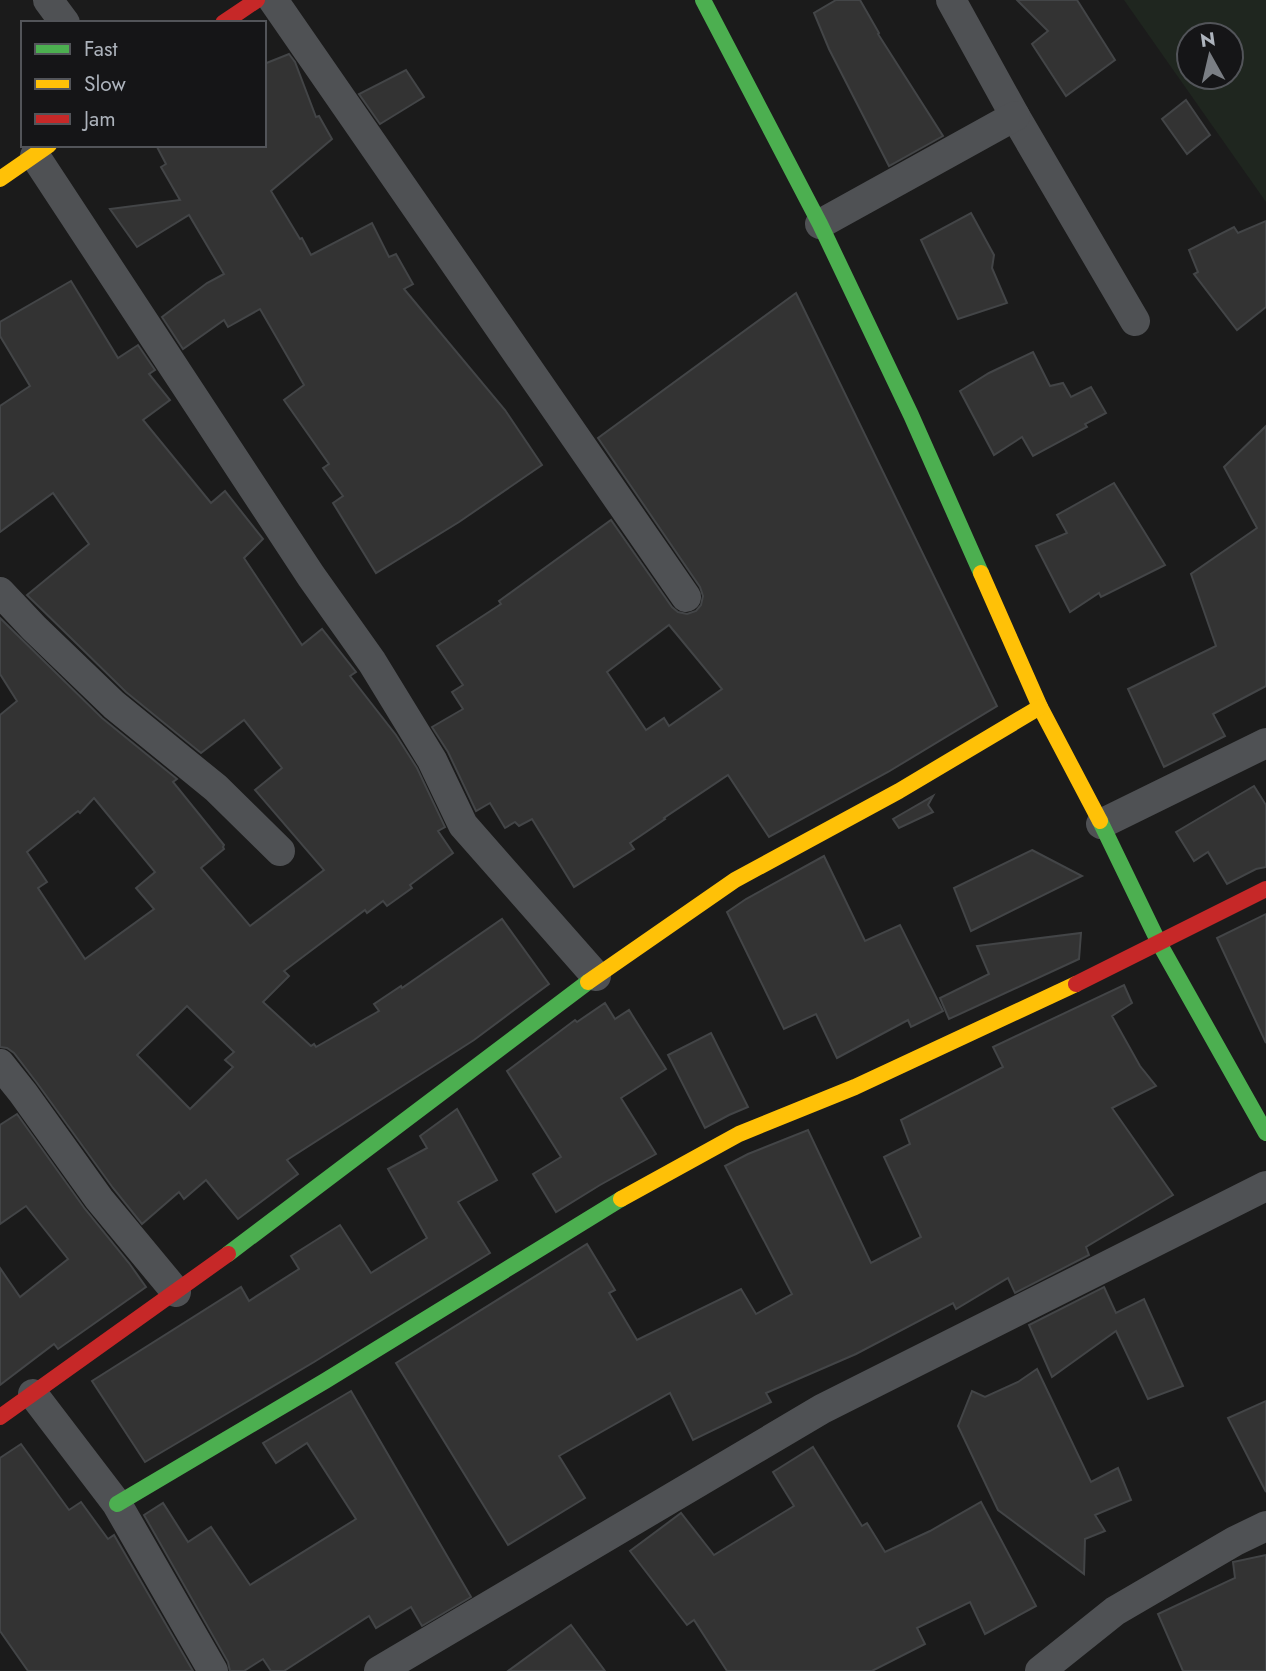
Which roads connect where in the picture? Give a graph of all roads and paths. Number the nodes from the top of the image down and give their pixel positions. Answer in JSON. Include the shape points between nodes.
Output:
{"nodes":[{"id":1,"x":48,"y":0,"type":"edge"},
{"id":2,"x":257,"y":0,"type":"edge"},
{"id":3,"x":273,"y":0,"type":"edge"},
{"id":4,"x":703,"y":0,"type":"edge"},
{"id":5,"x":951,"y":0,"type":"edge"},
{"id":6,"x":64,"y":21,"type":"edge"},
{"id":7,"x":226,"y":21,"type":"edge"},
{"id":8,"x":1015,"y":116,"type":"junction"},
{"id":9,"x":42,"y":151,"type":"edge"},
{"id":10,"x":0,"y":179,"type":"edge"},
{"id":11,"x":820,"y":224,"type":"junction"},
{"id":12,"x":1135,"y":321,"type":"dead end"},
{"id":13,"x":0,"y":592,"type":"edge"},
{"id":14,"x":685,"y":597,"type":"dead end"},
{"id":15,"x":1041,"y":707,"type":"junction"},
{"id":16,"x":1266,"y":743,"type":"edge"},
{"id":17,"x":1101,"y":824,"type":"junction"},
{"id":18,"x":280,"y":851,"type":"dead end"},
{"id":19,"x":1266,"y":888,"type":"edge"},
{"id":20,"x":1158,"y":943,"type":"junction"},
{"id":21,"x":596,"y":976,"type":"junction"},
{"id":22,"x":0,"y":1065,"type":"edge"},
{"id":23,"x":1266,"y":1133,"type":"edge"},
{"id":24,"x":1266,"y":1186,"type":"edge"},
{"id":25,"x":176,"y":1292,"type":"junction"},
{"id":26,"x":33,"y":1394,"type":"junction"},
{"id":27,"x":0,"y":1417,"type":"edge"},
{"id":28,"x":117,"y":1504,"type":"junction"},
{"id":29,"x":1266,"y":1526,"type":"edge"},
{"id":30,"x":213,"y":1671,"type":"edge"},
{"id":31,"x":379,"y":1671,"type":"edge"},
{"id":32,"x":1040,"y":1671,"type":"edge"}],
"edges":[{"from":1,"to":6,"type":"street"},
{"from":2,"to":7,"type":"street"},
{"from":3,"to":14,"type":"street"},
{"from":4,"to":11,"type":"street"},
{"from":5,"to":8,"type":"street"},
{"from":8,"to":11,"type":"street"},
{"from":8,"to":12,"type":"street"},
{"from":9,"to":10,"type":"street"},
{"from":9,"to":21,"type":"street","via":[[311,576],[372,662],[432,760],[463,825]]},
{"from":11,"to":15,"type":"street"},
{"from":13,"to":18,"type":"street","via":[[114,705],[216,788]]},
{"from":15,"to":17,"type":"street"},
{"from":15,"to":21,"type":"street","via":[[735,880]]},
{"from":16,"to":17,"type":"street"},
{"from":17,"to":20,"type":"street"},
{"from":19,"to":20,"type":"street"},
{"from":20,"to":23,"type":"street"},
{"from":20,"to":28,"type":"street","via":[[855,1087],[739,1134],[611,1204]]},
{"from":21,"to":25,"type":"street"},
{"from":22,"to":25,"type":"street","via":[[99,1199]]},
{"from":24,"to":31,"type":"street","via":[[822,1409]]},
{"from":25,"to":26,"type":"street"},
{"from":26,"to":27,"type":"street"},
{"from":26,"to":28,"type":"street"},
{"from":28,"to":30,"type":"street"},
{"from":29,"to":32,"type":"street","via":[[1115,1611]]}]}
